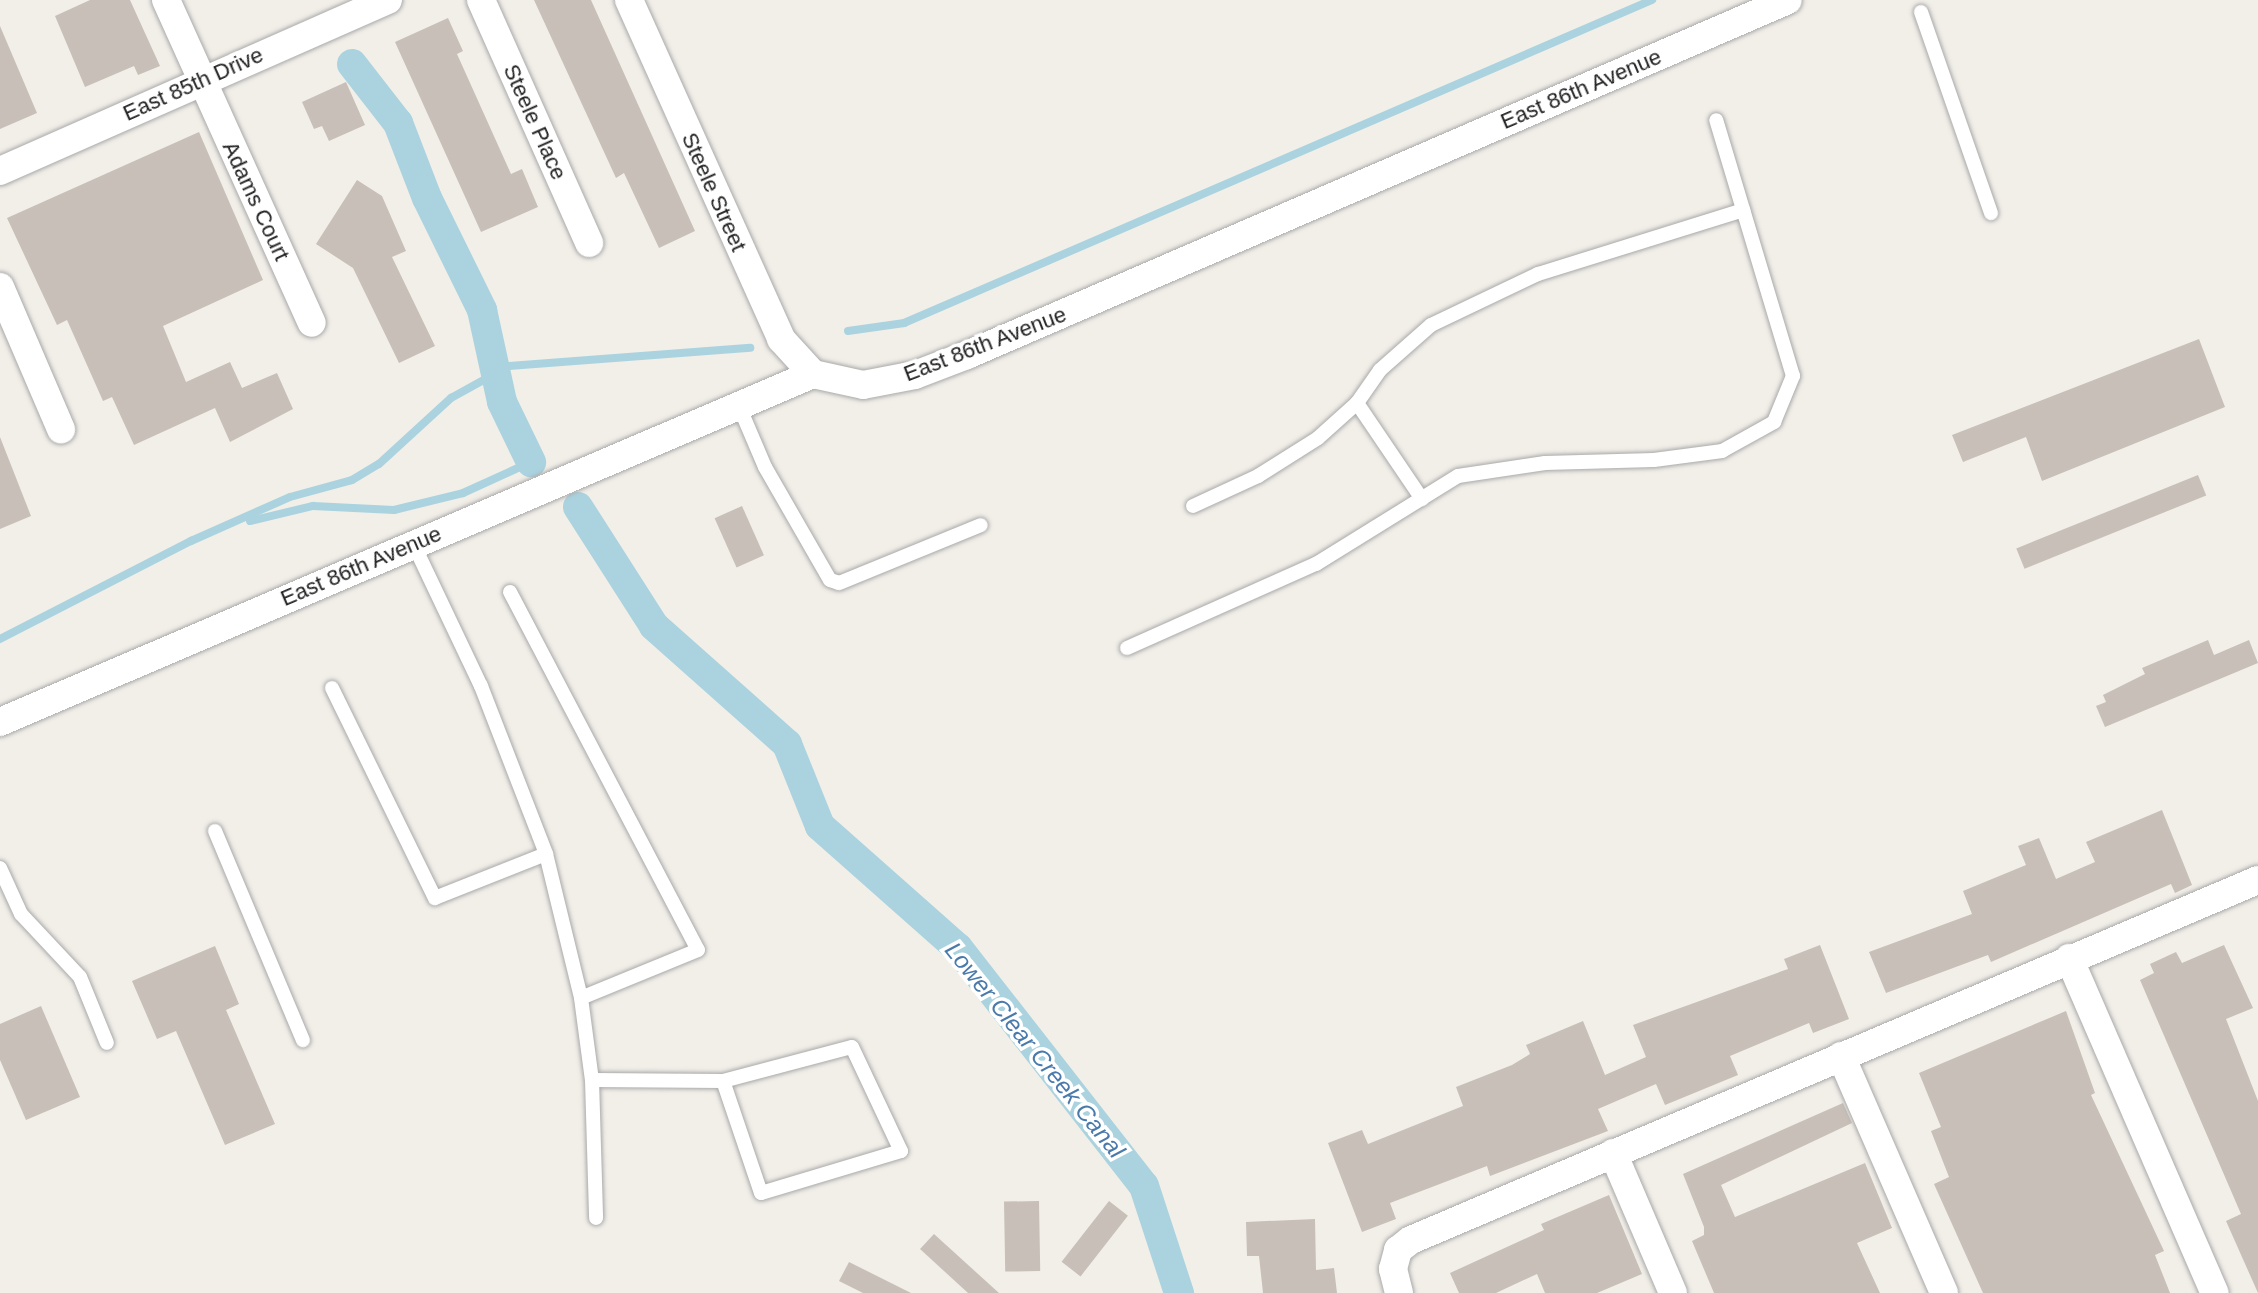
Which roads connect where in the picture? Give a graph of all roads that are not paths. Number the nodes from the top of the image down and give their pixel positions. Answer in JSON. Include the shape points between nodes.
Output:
{"nodes":[{"id":1,"x":166,"y":0,"type":"edge"},
{"id":2,"x":388,"y":0,"type":"edge"},
{"id":3,"x":481,"y":0,"type":"edge"},
{"id":4,"x":629,"y":0,"type":"edge"},
{"id":5,"x":1788,"y":0,"type":"edge"},
{"id":6,"x":1921,"y":12,"type":"dead end"},
{"id":7,"x":200,"y":79,"type":"junction"},
{"id":8,"x":1716,"y":120,"type":"dead end"},
{"id":9,"x":0,"y":171,"type":"edge"},
{"id":10,"x":1743,"y":210,"type":"junction"},
{"id":11,"x":1991,"y":213,"type":"dead end"},
{"id":12,"x":589,"y":243,"type":"dead end"},
{"id":13,"x":0,"y":287,"type":"edge"},
{"id":14,"x":312,"y":323,"type":"dead end"},
{"id":15,"x":813,"y":374,"type":"junction"},
{"id":16,"x":1357,"y":403,"type":"junction"},
{"id":17,"x":739,"y":406,"type":"junction"},
{"id":18,"x":61,"y":429,"type":"dead end"},
{"id":19,"x":1422,"y":499,"type":"junction"},
{"id":20,"x":1193,"y":506,"type":"dead end"},
{"id":21,"x":981,"y":525,"type":"dead end"},
{"id":22,"x":413,"y":543,"type":"junction"},
{"id":23,"x":510,"y":592,"type":"dead end"},
{"id":24,"x":1127,"y":648,"type":"dead end"},
{"id":25,"x":332,"y":688,"type":"dead end"},
{"id":26,"x":0,"y":722,"type":"edge"},
{"id":27,"x":215,"y":831,"type":"dead end"},
{"id":28,"x":546,"y":854,"type":"junction"},
{"id":29,"x":0,"y":868,"type":"edge"},
{"id":30,"x":2258,"y":880,"type":"edge"},
{"id":31,"x":2069,"y":958,"type":"junction"},
{"id":32,"x":581,"y":998,"type":"junction"},
{"id":33,"x":303,"y":1040,"type":"dead end"},
{"id":34,"x":107,"y":1043,"type":"dead end"},
{"id":35,"x":1841,"y":1056,"type":"junction"},
{"id":36,"x":592,"y":1080,"type":"junction"},
{"id":37,"x":723,"y":1081,"type":"junction"},
{"id":38,"x":1613,"y":1153,"type":"junction"},
{"id":39,"x":596,"y":1218,"type":"dead end"},
{"id":40,"x":1399,"y":1293,"type":"edge"},
{"id":41,"x":1673,"y":1293,"type":"edge"},
{"id":42,"x":1944,"y":1293,"type":"edge"},
{"id":43,"x":2215,"y":1293,"type":"edge"}],
"edges":[{"from":1,"to":7,"type":"street","name":"Adams Court"},
{"from":2,"to":7,"type":"street","name":"East 85th Drive"},
{"from":3,"to":12,"type":"street","name":"Steele Place"},
{"from":4,"to":15,"type":"street","name":"Steele Street","via":[[781,339]]},
{"from":5,"to":15,"type":"street","name":"East 86th Avenue","via":[[941,365],[863,385]]},
{"from":6,"to":11,"type":"lane"},
{"from":7,"to":9,"type":"street","name":"East 85th Drive"},
{"from":7,"to":14,"type":"street","name":"Adams Court"},
{"from":8,"to":10,"type":"lane"},
{"from":10,"to":16,"type":"lane","via":[[1538,274],[1431,325],[1380,370]]},
{"from":10,"to":19,"type":"lane","via":[[1793,376],[1774,422],[1722,451],[1654,460],[1545,463],[1458,476]]},
{"from":13,"to":18,"type":"street"},
{"from":15,"to":17,"type":"street","name":"East 86th Avenue"},
{"from":16,"to":19,"type":"lane"},
{"from":16,"to":20,"type":"lane","via":[[1318,438],[1258,476]]},
{"from":17,"to":21,"type":"lane","via":[[765,467],[830,580],[839,583]]},
{"from":17,"to":22,"type":"street","name":"East 86th Avenue"},
{"from":19,"to":24,"type":"lane","via":[[1316,564]]},
{"from":22,"to":26,"type":"street","name":"East 86th Avenue"},
{"from":22,"to":28,"type":"lane","via":[[481,686]]},
{"from":23,"to":32,"type":"lane","via":[[698,950]]},
{"from":25,"to":28,"type":"lane","via":[[435,898]]},
{"from":27,"to":33,"type":"lane"},
{"from":28,"to":32,"type":"lane"},
{"from":29,"to":34,"type":"lane","via":[[21,914],[80,977]]},
{"from":30,"to":31,"type":"street"},
{"from":31,"to":35,"type":"street"},
{"from":31,"to":43,"type":"street"},
{"from":32,"to":36,"type":"lane"},
{"from":35,"to":38,"type":"street"},
{"from":35,"to":42,"type":"street"},
{"from":36,"to":37,"type":"lane"},
{"from":36,"to":39,"type":"lane"},
{"from":37,"to":37,"type":"lane","via":[[852,1047],[901,1151],[761,1193]]},
{"from":38,"to":40,"type":"street","via":[[1411,1240],[1398,1250],[1393,1269]]},
{"from":38,"to":41,"type":"street"}]}
